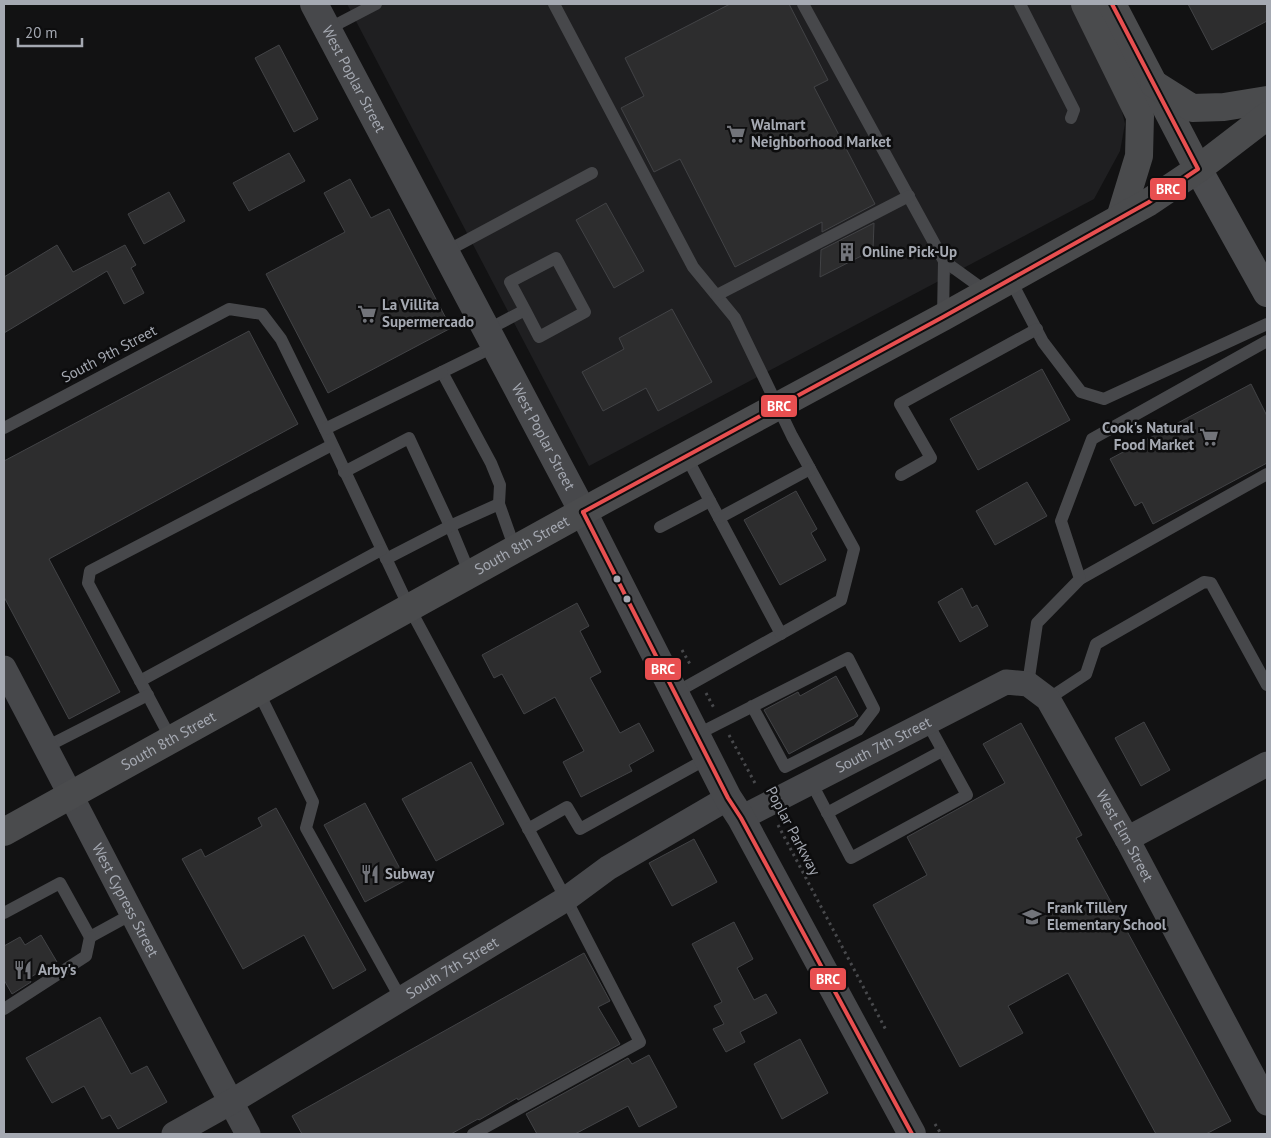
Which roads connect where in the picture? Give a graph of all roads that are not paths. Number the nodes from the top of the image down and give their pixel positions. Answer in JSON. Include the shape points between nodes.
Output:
{"nodes":[{"id":1,"x":314,"y":4,"type":"edge"},
{"id":2,"x":376,"y":4,"type":"edge"},
{"id":3,"x":554,"y":4,"type":"edge"},
{"id":4,"x":803,"y":4,"type":"edge"},
{"id":5,"x":1020,"y":4,"type":"edge"},
{"id":6,"x":1085,"y":4,"type":"edge"},
{"id":7,"x":1112,"y":4,"type":"edge"},
{"id":8,"x":328,"y":29,"type":"junction"},
{"id":9,"x":1154,"y":84,"type":"junction"},
{"id":10,"x":1267,"y":100,"type":"edge"},
{"id":11,"x":1267,"y":116,"type":"edge"},
{"id":12,"x":1071,"y":118,"type":"dead end"},
{"id":13,"x":1198,"y":169,"type":"junction"},
{"id":14,"x":592,"y":173,"type":"dead end"},
{"id":15,"x":908,"y":196,"type":"junction"},
{"id":16,"x":1120,"y":218,"type":"junction"},
{"id":17,"x":446,"y":252,"type":"junction"},
{"id":18,"x":944,"y":261,"type":"junction"},
{"id":19,"x":1264,"y":280,"type":"edge"},
{"id":20,"x":999,"y":286,"type":"junction"},
{"id":21,"x":716,"y":295,"type":"junction"},
{"id":22,"x":525,"y":310,"type":"junction"},
{"id":23,"x":943,"y":317,"type":"junction"},
{"id":24,"x":1267,"y":324,"type":"edge"},
{"id":25,"x":1037,"y":329,"type":"junction"},
{"id":26,"x":491,"y":338,"type":"junction"},
{"id":27,"x":1267,"y":341,"type":"edge"},
{"id":28,"x":442,"y":372,"type":"junction"},
{"id":29,"x":778,"y":406,"type":"junction"},
{"id":30,"x":4,"y":428,"type":"edge"},
{"id":31,"x":325,"y":429,"type":"junction"},
{"id":32,"x":332,"y":445,"type":"junction"},
{"id":33,"x":686,"y":456,"type":"junction"},
{"id":34,"x":810,"y":469,"type":"junction"},
{"id":35,"x":344,"y":472,"type":"junction"},
{"id":36,"x":1267,"y":474,"type":"edge"},
{"id":37,"x":901,"y":475,"type":"dead end"},
{"id":38,"x":710,"y":501,"type":"junction"},
{"id":39,"x":499,"y":504,"type":"junction"},
{"id":40,"x":583,"y":512,"type":"junction"},
{"id":41,"x":719,"y":518,"type":"junction"},
{"id":42,"x":450,"y":526,"type":"junction"},
{"id":43,"x":660,"y":527,"type":"dead end"},
{"id":44,"x":516,"y":549,"type":"junction"},
{"id":45,"x":384,"y":554,"type":"junction"},
{"id":46,"x":470,"y":574,"type":"junction"},
{"id":47,"x":1080,"y":580,"type":"junction"},
{"id":48,"x":409,"y":608,"type":"junction"},
{"id":49,"x":781,"y":634,"type":"junction"},
{"id":50,"x":4,"y":668,"type":"edge"},
{"id":51,"x":140,"y":681,"type":"junction"},
{"id":52,"x":1028,"y":684,"type":"junction"},
{"id":53,"x":1267,"y":685,"type":"edge"},
{"id":54,"x":258,"y":691,"type":"junction"},
{"id":55,"x":675,"y":692,"type":"junction"},
{"id":56,"x":148,"y":695,"type":"junction"},
{"id":57,"x":1048,"y":699,"type":"junction"},
{"id":58,"x":752,"y":706,"type":"junction"},
{"id":59,"x":927,"y":722,"type":"junction"},
{"id":60,"x":171,"y":739,"type":"junction"},
{"id":61,"x":702,"y":746,"type":"junction"},
{"id":62,"x":46,"y":747,"type":"junction"},
{"id":63,"x":942,"y":751,"type":"junction"},
{"id":64,"x":1267,"y":764,"type":"edge"},
{"id":65,"x":811,"y":782,"type":"junction"},
{"id":66,"x":71,"y":794,"type":"junction"},
{"id":67,"x":735,"y":808,"type":"junction"},
{"id":68,"x":827,"y":813,"type":"junction"},
{"id":69,"x":528,"y":829,"type":"junction"},
{"id":70,"x":4,"y":832,"type":"edge"},
{"id":71,"x":1127,"y":839,"type":"junction"},
{"id":72,"x":566,"y":899,"type":"junction"},
{"id":73,"x":4,"y":912,"type":"edge"},
{"id":74,"x":132,"y":914,"type":"junction"},
{"id":75,"x":90,"y":937,"type":"junction"},
{"id":76,"x":401,"y":999,"type":"junction"},
{"id":77,"x":4,"y":1009,"type":"edge"},
{"id":78,"x":231,"y":1102,"type":"junction"},
{"id":79,"x":1267,"y":1103,"type":"edge"},
{"id":80,"x":922,"y":1126,"type":"edge"},
{"id":81,"x":174,"y":1134,"type":"edge"},
{"id":82,"x":248,"y":1134,"type":"edge"},
{"id":83,"x":473,"y":1134,"type":"edge"}],
"edges":[{"from":1,"to":8,"type":"street","name":"West Poplar Street"},
{"from":2,"to":8,"type":"lane"},
{"from":3,"to":21,"type":"lane","via":[[693,267]]},
{"from":4,"to":15,"type":"lane"},
{"from":5,"to":12,"type":"lane","via":[[1074,110]]},
{"from":6,"to":16,"type":"main road","via":[[1140,116],[1139,156]]},
{"from":7,"to":9,"type":"main road"},
{"from":8,"to":17,"type":"street","name":"West Poplar Street"},
{"from":9,"to":10,"type":"main road","via":[[1192,108]]},
{"from":9,"to":13,"type":"main road"},
{"from":11,"to":13,"type":"main road","name":"South 8th Street"},
{"from":13,"to":16,"type":"main road","name":"South 8th Street"},
{"from":13,"to":19,"type":"main road"},
{"from":14,"to":17,"type":"lane"},
{"from":15,"to":18,"type":"lane"},
{"from":15,"to":21,"type":"lane"},
{"from":16,"to":20,"type":"main road","name":"South 8th Street"},
{"from":17,"to":26,"type":"street","name":"West Poplar Street"},
{"from":18,"to":20,"type":"lane"},
{"from":18,"to":23,"type":"lane"},
{"from":20,"to":23,"type":"main road","name":"South 8th Street"},
{"from":20,"to":25,"type":"lane"},
{"from":21,"to":29,"type":"lane","via":[[735,318]]},
{"from":22,"to":22,"type":"lane","via":[[539,336],[585,312],[556,258],[510,282]]},
{"from":22,"to":26,"type":"lane"},
{"from":23,"to":29,"type":"main road","name":"South 8th Street"},
{"from":24,"to":25,"type":"lane","via":[[1104,399],[1081,392],[1043,342]]},
{"from":25,"to":37,"type":"lane","via":[[900,404],[931,458]]},
{"from":26,"to":28,"type":"lane"},
{"from":26,"to":40,"type":"street","name":"West Poplar Street"},
{"from":27,"to":47,"type":"lane","via":[[1092,439],[1061,521]]},
{"from":28,"to":31,"type":"lane"},
{"from":28,"to":39,"type":"lane","via":[[491,463],[500,485]]},
{"from":29,"to":33,"type":"main road","name":"South 8th Street"},
{"from":29,"to":34,"type":"lane"},
{"from":30,"to":31,"type":"lane","name":"South 9th Street","via":[[229,308],[262,314],[280,339]]},
{"from":31,"to":32,"type":"lane"},
{"from":32,"to":35,"type":"lane"},
{"from":32,"to":51,"type":"lane","via":[[90,571],[88,583]]},
{"from":33,"to":38,"type":"lane"},
{"from":33,"to":40,"type":"main road","name":"South 8th Street"},
{"from":34,"to":41,"type":"lane"},
{"from":34,"to":49,"type":"lane","via":[[854,549],[841,600]]},
{"from":35,"to":42,"type":"lane","via":[[409,438]]},
{"from":35,"to":45,"type":"lane"},
{"from":36,"to":47,"type":"lane"},
{"from":38,"to":41,"type":"lane"},
{"from":38,"to":43,"type":"lane"},
{"from":39,"to":42,"type":"lane"},
{"from":39,"to":44,"type":"lane"},
{"from":40,"to":44,"type":"main road","name":"South 8th Street"},
{"from":40,"to":55,"type":"street","name":"West Poplar Street"},
{"from":41,"to":49,"type":"lane"},
{"from":42,"to":45,"type":"lane"},
{"from":42,"to":46,"type":"lane"},
{"from":44,"to":46,"type":"main road","name":"South 8th Street"},
{"from":45,"to":48,"type":"lane"},
{"from":45,"to":51,"type":"lane"},
{"from":46,"to":48,"type":"main road","name":"South 8th Street"},
{"from":47,"to":52,"type":"lane","via":[[1037,623]]},
{"from":48,"to":54,"type":"main road","name":"South 8th Street"},
{"from":48,"to":69,"type":"lane"},
{"from":49,"to":55,"type":"lane"},
{"from":50,"to":62,"type":"street","name":"West Cypress Street"},
{"from":51,"to":56,"type":"lane"},
{"from":52,"to":57,"type":"street","name":"West Elm Street"},
{"from":52,"to":59,"type":"street","name":"South 7th Street","via":[[1006,682]]},
{"from":53,"to":57,"type":"lane","via":[[1211,583],[1204,582],[1096,644],[1086,674]]},
{"from":54,"to":60,"type":"main road","name":"South 8th Street"},
{"from":54,"to":76,"type":"lane","via":[[313,802],[306,828]]},
{"from":55,"to":61,"type":"street","name":"West Poplar Street"},
{"from":56,"to":60,"type":"lane"},
{"from":56,"to":62,"type":"lane"},
{"from":57,"to":71,"type":"street","name":"West Elm Street"},
{"from":58,"to":58,"type":"lane","via":[[785,767],[858,730],[874,709],[848,658]]},
{"from":58,"to":61,"type":"lane","via":[[722,722]]},
{"from":59,"to":63,"type":"lane"},
{"from":59,"to":65,"type":"street","name":"South 7th Street"},
{"from":60,"to":66,"type":"main road","name":"South 8th Street"},
{"from":61,"to":67,"type":"street","name":"West Poplar Street"},
{"from":61,"to":69,"type":"lane","via":[[580,829],[567,807]]},
{"from":62,"to":66,"type":"street","name":"West Cypress Street"},
{"from":63,"to":68,"type":"lane"},
{"from":63,"to":68,"type":"lane","via":[[966,795],[851,858]]},
{"from":64,"to":71,"type":"street"},
{"from":65,"to":67,"type":"street","name":"South 7th Street","via":[[767,805]]},
{"from":65,"to":68,"type":"lane"},
{"from":66,"to":70,"type":"main road","name":"South 8th Street"},
{"from":66,"to":74,"type":"street","name":"West Cypress Street"},
{"from":67,"to":72,"type":"street","name":"South 7th Street","via":[[608,868]]},
{"from":67,"to":80,"type":"street","name":"West Poplar Street"},
{"from":69,"to":72,"type":"lane"},
{"from":71,"to":79,"type":"street","name":"West Elm Street"},
{"from":72,"to":76,"type":"street","name":"South 7th Street"},
{"from":72,"to":83,"type":"lane","via":[[640,1042]]},
{"from":73,"to":75,"type":"lane","via":[[60,883]]},
{"from":74,"to":75,"type":"lane"},
{"from":74,"to":78,"type":"street","name":"West Cypress Street"},
{"from":75,"to":77,"type":"lane","via":[[86,956]]},
{"from":76,"to":78,"type":"street","name":"South 7th Street"},
{"from":78,"to":81,"type":"street","name":"South 7th Street"},
{"from":78,"to":82,"type":"street","name":"West Cypress Street"}]}
